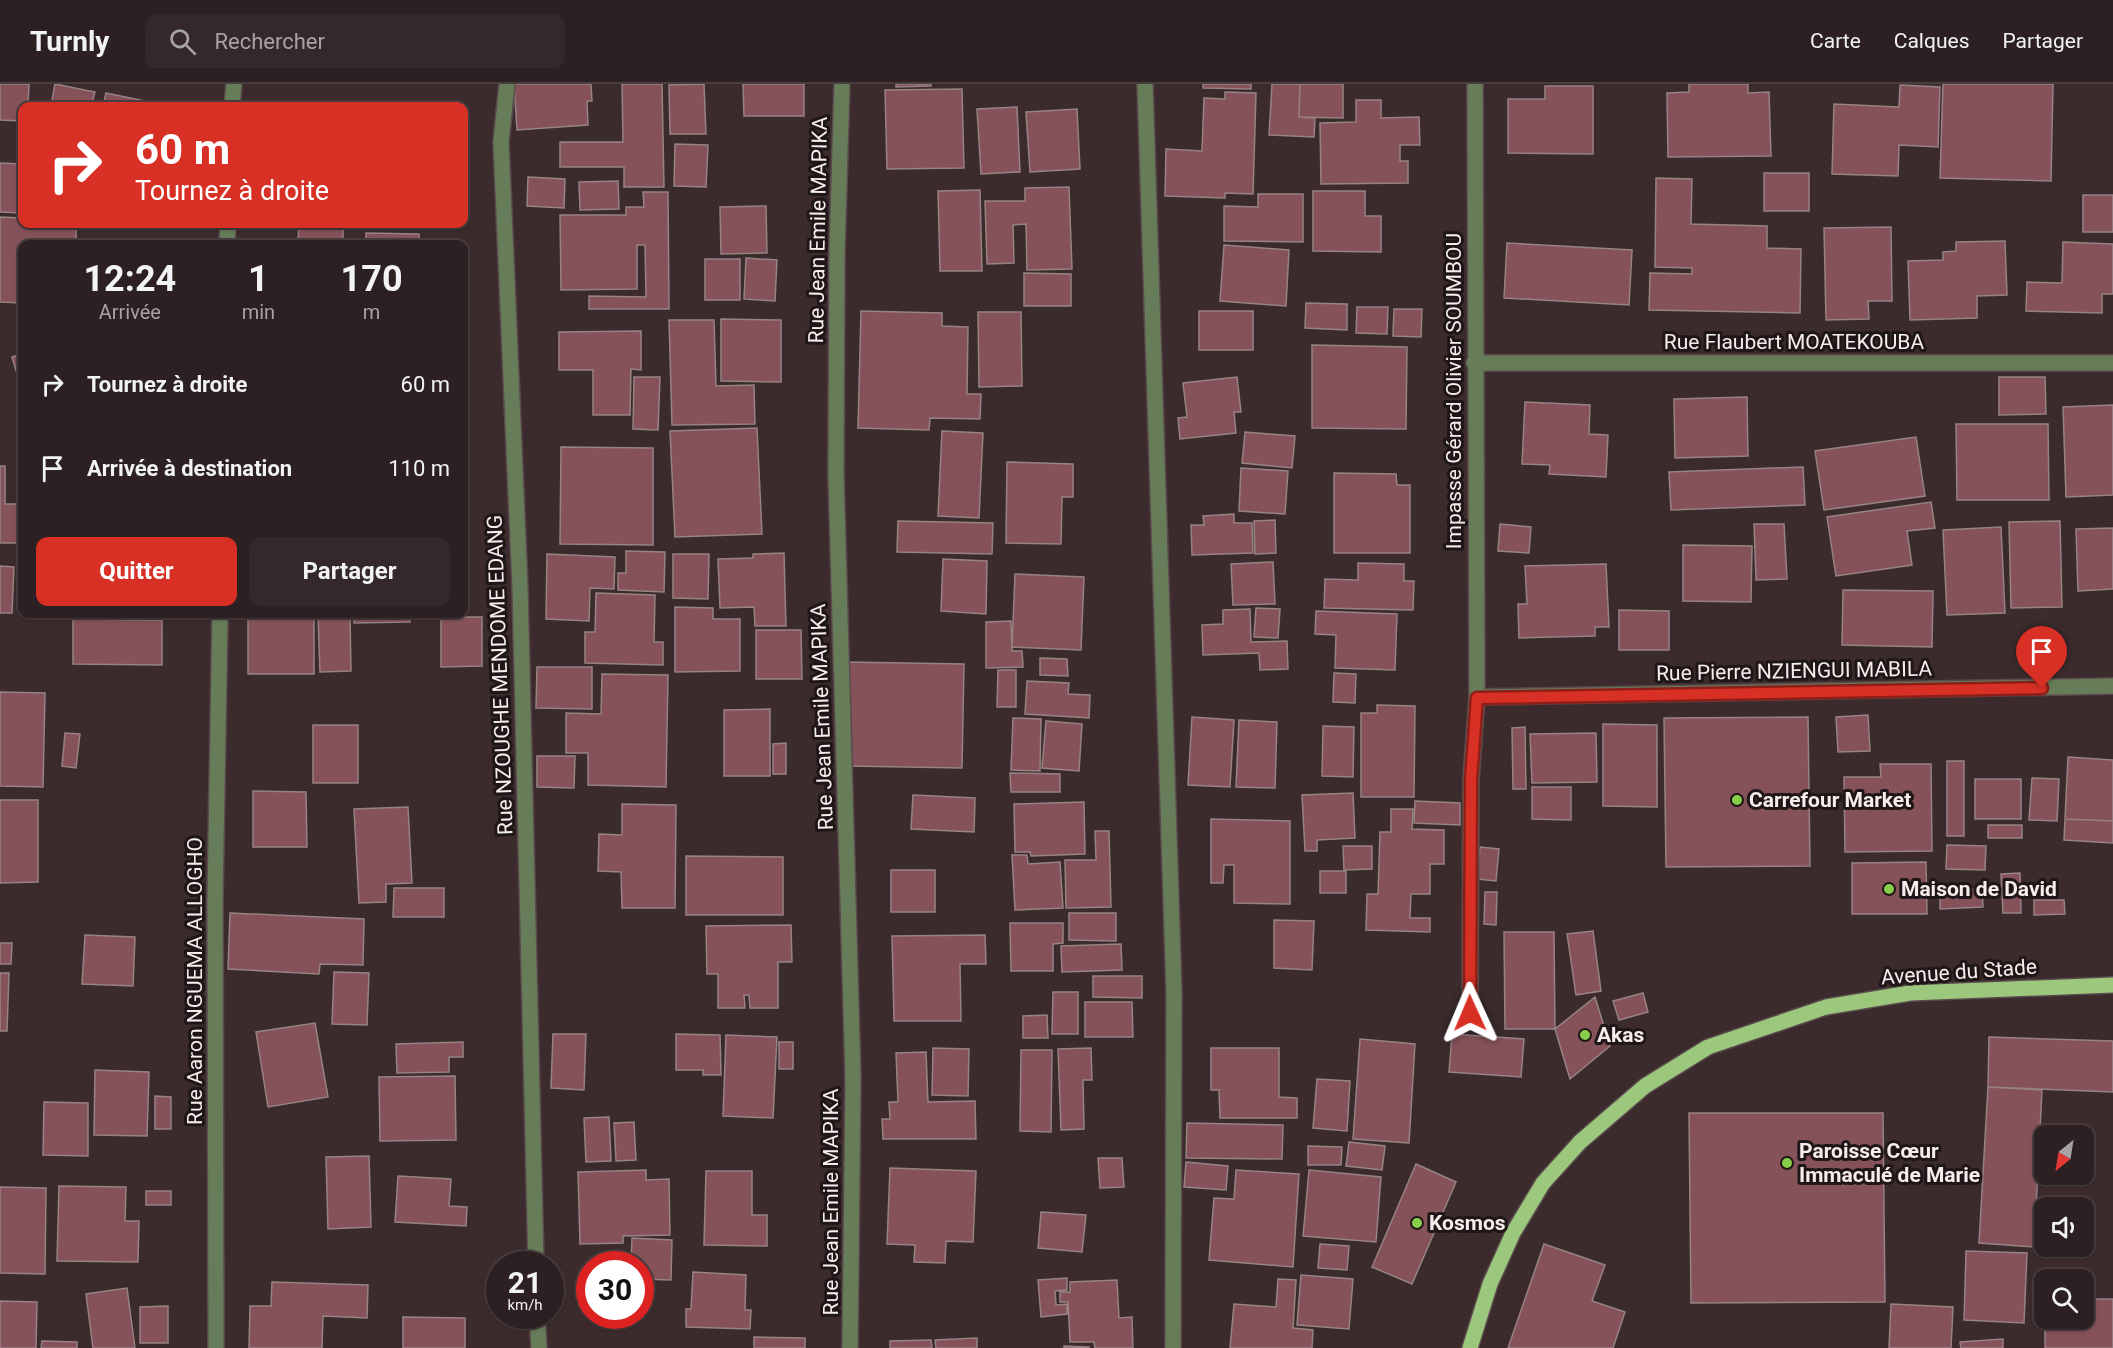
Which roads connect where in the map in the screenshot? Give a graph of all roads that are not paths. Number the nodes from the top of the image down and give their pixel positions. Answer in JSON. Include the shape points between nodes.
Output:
{"nodes":[{"id":1,"x":234,"y":84,"type":"edge"},
{"id":2,"x":507,"y":84,"type":"edge"},
{"id":3,"x":842,"y":84,"type":"edge"},
{"id":4,"x":1145,"y":84,"type":"edge"},
{"id":5,"x":1475,"y":84,"type":"edge"},
{"id":6,"x":232,"y":102,"type":"edge"},
{"id":7,"x":1474,"y":363,"type":"junction"},
{"id":8,"x":2113,"y":363,"type":"edge"},
{"id":9,"x":220,"y":618,"type":"edge"},
{"id":10,"x":2113,"y":686,"type":"edge"},
{"id":11,"x":1477,"y":698,"type":"junction"},
{"id":12,"x":2113,"y":985,"type":"edge"},
{"id":13,"x":1470,"y":1013,"type":"dead end"},
{"id":14,"x":536,"y":1251,"type":"edge"},
{"id":15,"x":537,"y":1329,"type":"edge"},
{"id":16,"x":216,"y":1348,"type":"edge"},
{"id":17,"x":538,"y":1348,"type":"edge"},
{"id":18,"x":850,"y":1348,"type":"edge"},
{"id":19,"x":1173,"y":1348,"type":"edge"},
{"id":20,"x":1470,"y":1348,"type":"edge"}],
"edges":[{"from":1,"to":6,"type":"street"},
{"from":2,"to":14,"type":"street","name":"Rue NZOUGHE MENDOME EDANG","via":[[501,142],[520,587]]},
{"from":3,"to":18,"type":"street","name":"Rue Jean Emile MAPIKA","via":[[836,476],[853,1078]]},
{"from":4,"to":19,"type":"street","via":[[1174,993]]},
{"from":5,"to":7,"type":"street","name":"Impasse Gérard Olivier SOUMBOU"},
{"from":7,"to":8,"type":"street","name":"Rue Flaubert MOATEKOUBA"},
{"from":7,"to":11,"type":"street","name":"Impasse Gérard Olivier SOUMBOU"},
{"from":9,"to":16,"type":"street","name":"Rue Aaron NGUEMA ALLOGHO","via":[[215,900]]},
{"from":10,"to":11,"type":"street","name":"Rue Pierre NZIENGUI MABILA"},
{"from":11,"to":13,"type":"street","name":"Impasse Gérard Olivier SOUMBOU","via":[[1471,779]]},
{"from":12,"to":20,"type":"main road","name":"Avenue du Stade","via":[[1910,993],[1826,1007],[1708,1047],[1645,1086],[1580,1142],[1543,1184],[1513,1233],[1490,1284]]},
{"from":15,"to":17,"type":"street"}]}
